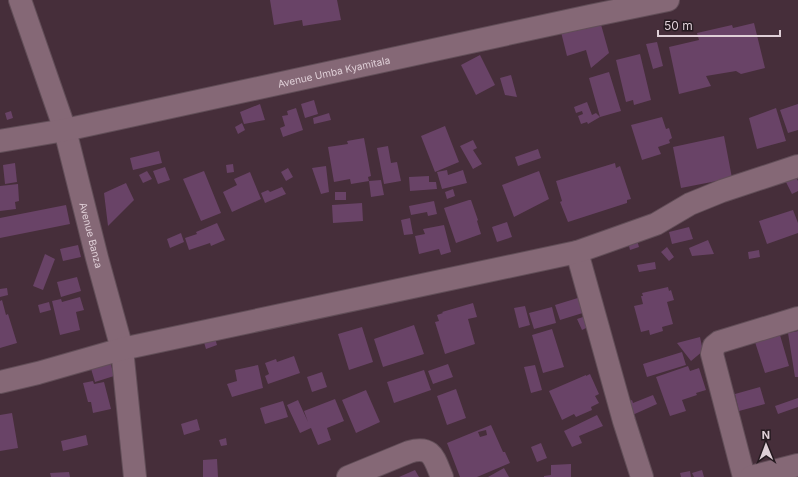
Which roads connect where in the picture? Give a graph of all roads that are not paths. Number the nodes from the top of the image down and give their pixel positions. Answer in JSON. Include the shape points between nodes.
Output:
{"nodes":[{"id":1,"x":20,"y":0,"type":"edge"},
{"id":2,"x":668,"y":0,"type":"edge"},
{"id":3,"x":65,"y":130,"type":"junction"},
{"id":4,"x":0,"y":141,"type":"edge"},
{"id":5,"x":798,"y":166,"type":"edge"},
{"id":6,"x":577,"y":252,"type":"junction"},
{"id":7,"x":798,"y":318,"type":"edge"},
{"id":8,"x":122,"y":350,"type":"junction"},
{"id":9,"x":0,"y":382,"type":"edge"},
{"id":10,"x":798,"y":465,"type":"edge"},
{"id":11,"x":135,"y":477,"type":"edge"},
{"id":12,"x":348,"y":477,"type":"edge"},
{"id":13,"x":442,"y":477,"type":"edge"},
{"id":14,"x":642,"y":477,"type":"edge"},
{"id":15,"x":744,"y":477,"type":"edge"},
{"id":16,"x":751,"y":477,"type":"edge"}],
"edges":[{"from":1,"to":3,"type":"street","name":"Avenue Banza"},
{"from":2,"to":3,"type":"street","name":"Avenue Umba Kyamitala"},
{"from":3,"to":4,"type":"street","name":"Avenue Umba Kyamitala"},
{"from":3,"to":8,"type":"street","name":"Avenue Banza"},
{"from":5,"to":6,"type":"street","via":[[722,191],[690,204],[656,224]]},
{"from":6,"to":8,"type":"street"},
{"from":6,"to":14,"type":"street"},
{"from":7,"to":15,"type":"street","via":[[730,337],[714,346],[712,354]]},
{"from":8,"to":9,"type":"street"},
{"from":8,"to":11,"type":"street","name":"Avenue Banza"},
{"from":10,"to":16,"type":"street"},
{"from":12,"to":13,"type":"street","via":[[419,449],[426,450],[432,455]]}]}
